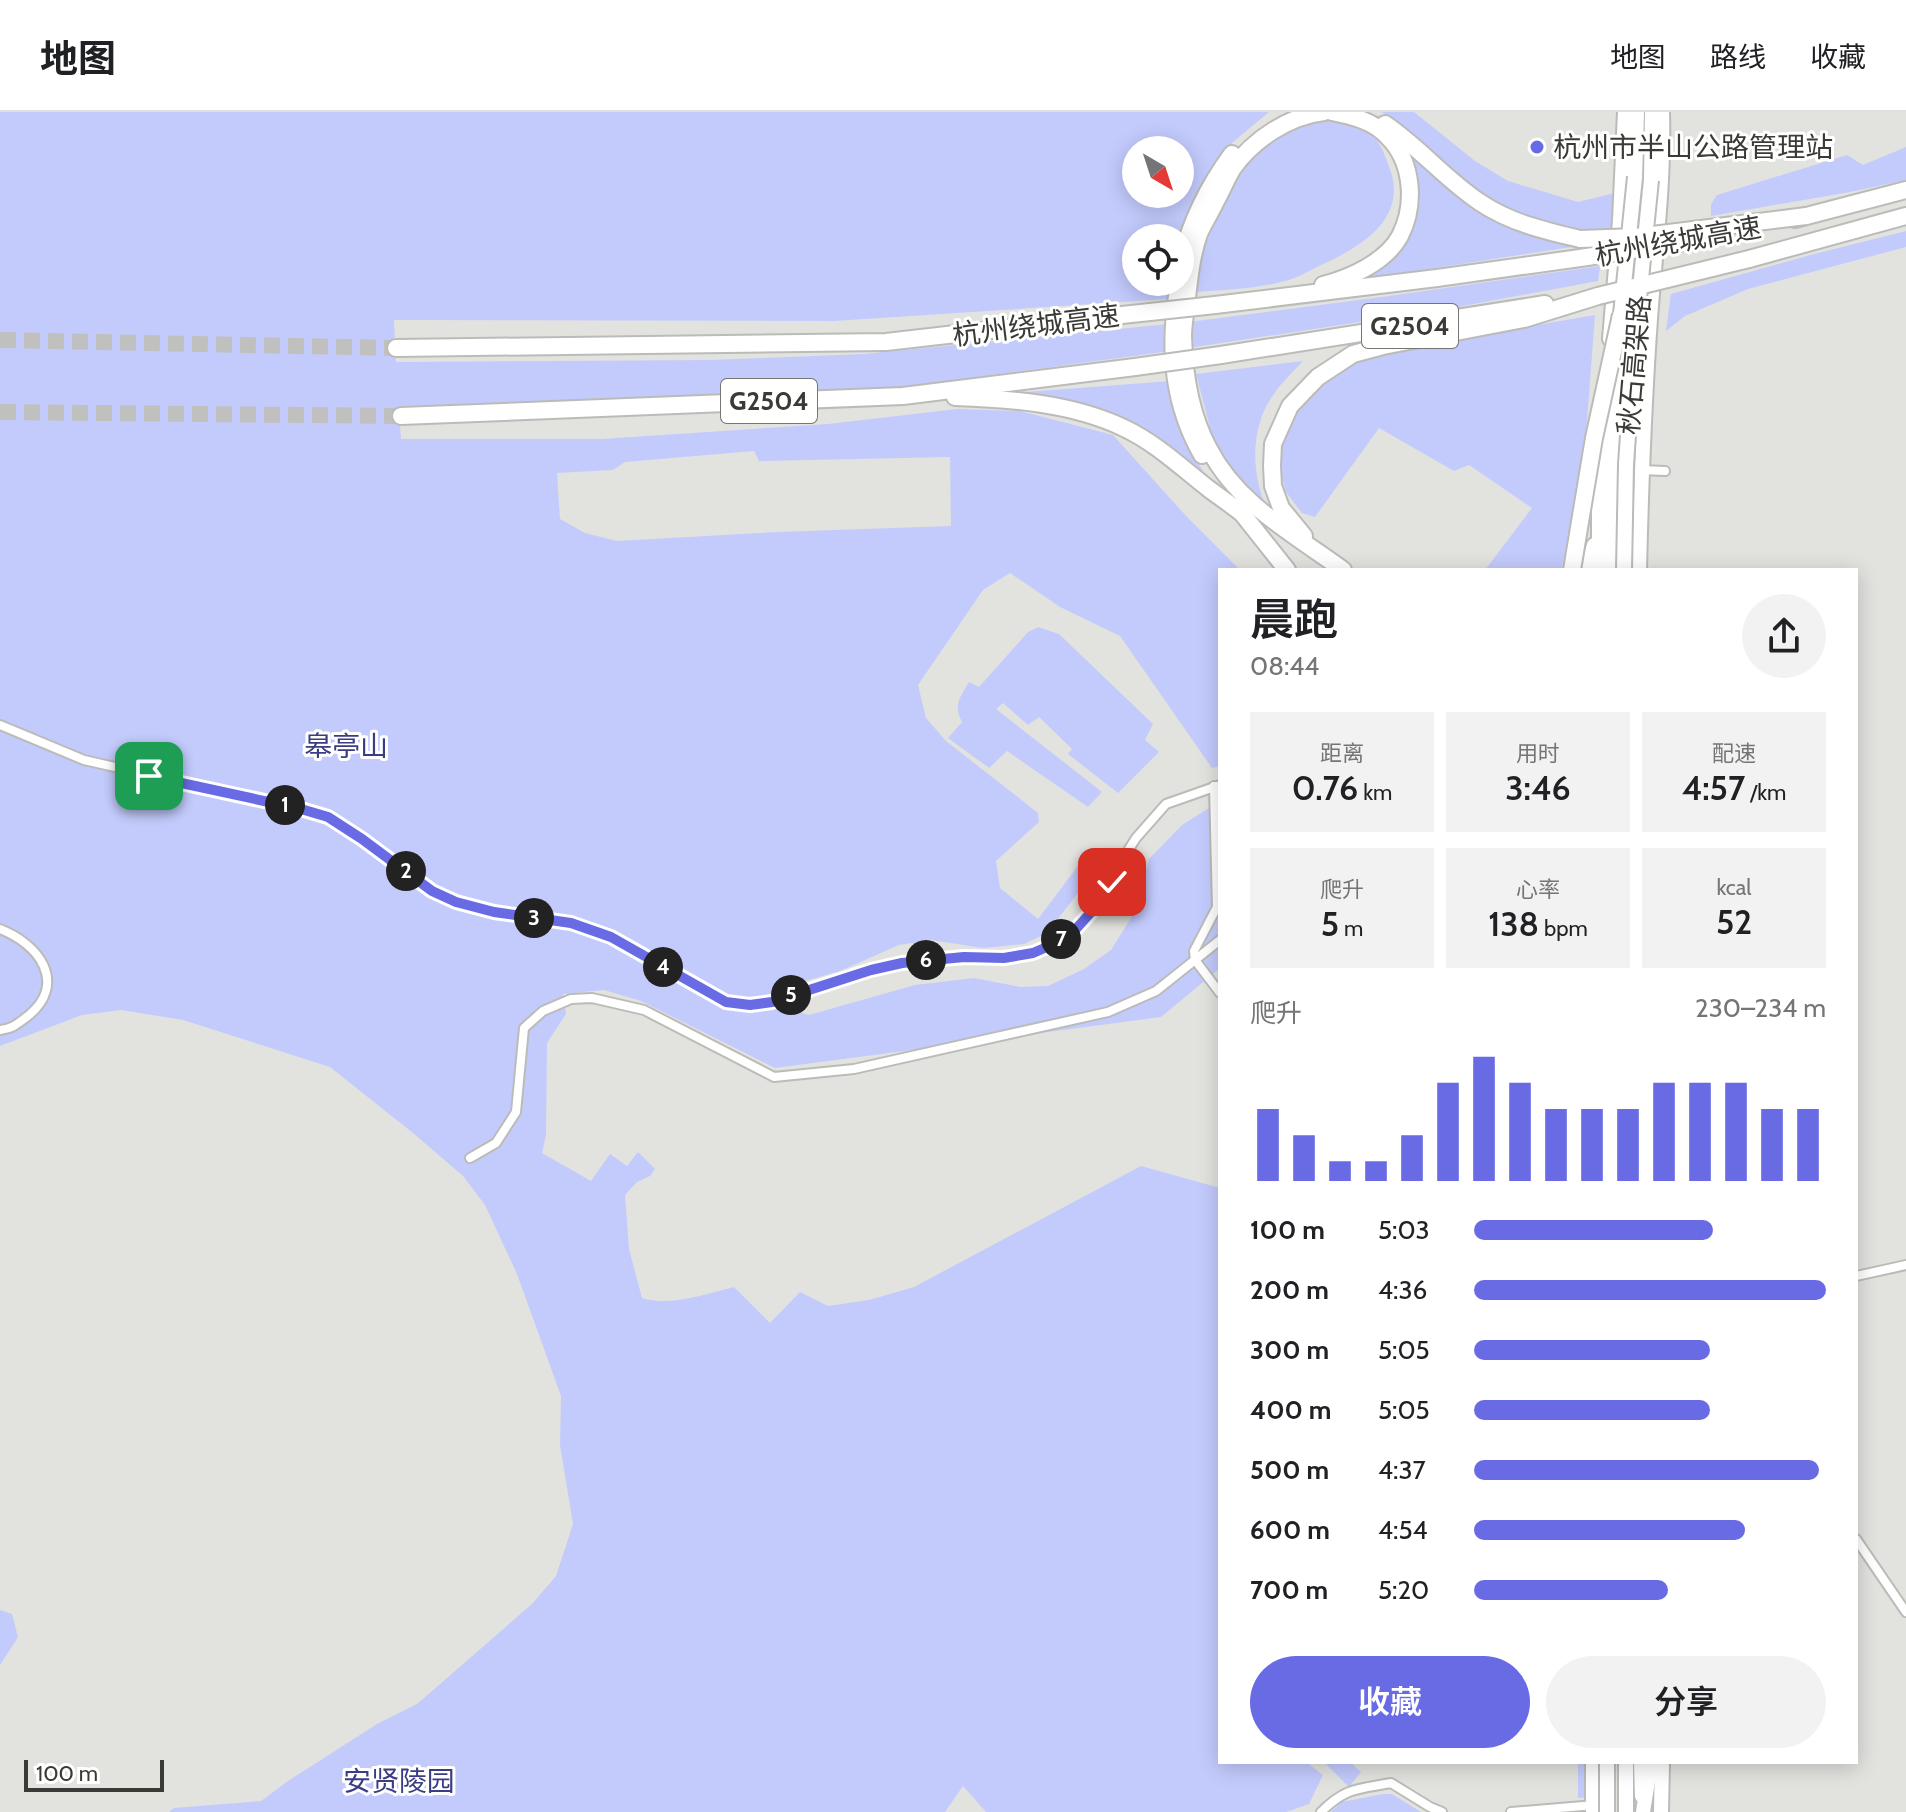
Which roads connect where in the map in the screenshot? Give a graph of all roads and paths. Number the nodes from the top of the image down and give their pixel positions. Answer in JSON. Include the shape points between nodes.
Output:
{"nodes":[{"id":1,"x":1287,"y":112,"type":"edge"},
{"id":2,"x":1324,"y":112,"type":"edge"},
{"id":3,"x":1332,"y":112,"type":"edge"},
{"id":4,"x":1365,"y":112,"type":"edge"},
{"id":5,"x":1625,"y":112,"type":"edge"},
{"id":6,"x":1637,"y":112,"type":"edge"},
{"id":7,"x":1652,"y":112,"type":"edge"},
{"id":8,"x":1662,"y":112,"type":"edge"},
{"id":9,"x":1906,"y":190,"type":"edge"},
{"id":10,"x":1806,"y":216,"type":"junction"},
{"id":11,"x":1906,"y":216,"type":"edge"},
{"id":12,"x":1193,"y":224,"type":"edge"},
{"id":13,"x":1176,"y":296,"type":"edge"},
{"id":14,"x":1598,"y":296,"type":"junction"},
{"id":15,"x":1274,"y":298,"type":"junction"},
{"id":16,"x":1621,"y":315,"type":"junction"},
{"id":17,"x":396,"y":348,"type":"tunnel mouth"},
{"id":18,"x":903,"y":396,"type":"junction"},
{"id":19,"x":401,"y":416,"type":"tunnel mouth"},
{"id":20,"x":1641,"y":470,"type":"junction"},
{"id":21,"x":1665,"y":471,"type":"dead end"},
{"id":22,"x":1599,"y":505,"type":"junction"},
{"id":23,"x":1244,"y":515,"type":"junction"},
{"id":24,"x":1325,"y":556,"type":"junction"},
{"id":25,"x":1285,"y":568,"type":"edge"},
{"id":26,"x":1340,"y":568,"type":"edge"},
{"id":27,"x":1573,"y":568,"type":"edge"},
{"id":28,"x":1588,"y":568,"type":"edge"},
{"id":29,"x":1599,"y":568,"type":"edge"},
{"id":30,"x":1611,"y":568,"type":"edge"},
{"id":31,"x":1624,"y":568,"type":"edge"},
{"id":32,"x":1639,"y":568,"type":"edge"},
{"id":33,"x":0,"y":725,"type":"edge"},
{"id":34,"x":1217,"y":786,"type":"edge"},
{"id":35,"x":0,"y":929,"type":"edge"},
{"id":36,"x":1218,"y":942,"type":"edge"},
{"id":37,"x":1195,"y":960,"type":"junction"},
{"id":38,"x":1218,"y":990,"type":"edge"},
{"id":39,"x":0,"y":1030,"type":"edge"},
{"id":40,"x":470,"y":1158,"type":"dead end"},
{"id":41,"x":1906,"y":1265,"type":"edge"},
{"id":42,"x":1858,"y":1276,"type":"edge"},
{"id":43,"x":1858,"y":1542,"type":"edge"},
{"id":44,"x":1906,"y":1612,"type":"edge"},
{"id":45,"x":1593,"y":1764,"type":"edge"},
{"id":46,"x":1610,"y":1764,"type":"edge"},
{"id":47,"x":1626,"y":1764,"type":"edge"},
{"id":48,"x":1641,"y":1764,"type":"edge"},
{"id":49,"x":1658,"y":1764,"type":"edge"},
{"id":50,"x":1604,"y":1810,"type":"edge"},
{"id":51,"x":1321,"y":1812,"type":"edge"},
{"id":52,"x":1442,"y":1812,"type":"edge"},
{"id":53,"x":1511,"y":1812,"type":"edge"},
{"id":54,"x":1626,"y":1812,"type":"edge"},
{"id":55,"x":1642,"y":1812,"type":"edge"},
{"id":56,"x":1661,"y":1812,"type":"edge"}],
"edges":[{"from":1,"to":12,"type":"highway","via":[[1233,152]]},
{"from":2,"to":24,"type":"highway","via":[[1282,125],[1258,141],[1234,168],[1199,235],[1183,335],[1194,409],[1218,465],[1241,495]]},
{"from":3,"to":15,"type":"highway","via":[[1355,117],[1388,136],[1403,159],[1409,210],[1399,238],[1359,273]]},
{"from":4,"to":10,"type":"highway","bridge":true,"via":[[1502,215],[1580,239]]},
{"from":5,"to":22,"type":"main road"},
{"from":6,"to":16,"type":"main road","name":"秋石高架路","bridge":true},
{"from":7,"to":31,"type":"main road","name":"秋石高架路","bridge":true,"via":[[1651,180],[1626,464]]},
{"from":8,"to":20,"type":"main road","via":[[1660,217]]},
{"from":9,"to":10,"type":"highway","name":"杭州绕城高速"},
{"from":10,"to":15,"type":"highway","name":"杭州绕城高速","number":"G2504","bridge":true,"via":[[1744,233]]},
{"from":11,"to":14,"type":"highway","name":"杭州绕城高速","number":"G2504","bridge":true},
{"from":13,"to":23,"type":"highway","via":[[1176,381],[1188,431]]},
{"from":14,"to":18,"type":"highway","name":"杭州绕城高速","number":"G2504","bridge":true,"via":[[1221,355]]},
{"from":14,"to":24,"type":"highway","via":[[1524,319],[1353,354],[1318,377],[1280,425],[1272,466],[1281,508]]},
{"from":15,"to":17,"type":"highway","name":"杭州绕城高速","number":"G2504","bridge":true,"via":[[886,342]]},
{"from":16,"to":27,"type":"highway","bridge":true},
{"from":16,"to":30,"type":"main road","name":"秋石高架路","bridge":true},
{"from":18,"to":19,"type":"highway","name":"杭州绕城高速","number":"G2504"},
{"from":18,"to":23,"type":"highway","via":[[997,399],[1088,414],[1126,428],[1159,449]]},
{"from":20,"to":21,"type":"street"},
{"from":20,"to":32,"type":"main road"},
{"from":22,"to":28,"type":"main road"},
{"from":22,"to":29,"type":"main road"},
{"from":23,"to":25,"type":"highway"},
{"from":24,"to":26,"type":"highway"},
{"from":33,"to":34,"type":"street","via":[[84,760],[328,817],[432,891],[456,902],[571,923],[611,937],[726,1002],[750,1005],[902,963],[1004,958],[1056,943],[1103,899],[1136,838],[1166,804]]},
{"from":34,"to":37,"type":"street","via":[[1217,907],[1194,951]]},
{"from":35,"to":39,"type":"street","via":[[35,951],[45,969],[47,990],[35,1010],[13,1028]]},
{"from":36,"to":37,"type":"street"},
{"from":37,"to":38,"type":"street"},
{"from":37,"to":40,"type":"street","via":[[1156,991],[1108,1012],[854,1069],[774,1077],[644,1010],[592,998],[571,999],[543,1011],[524,1028],[516,1112],[496,1143]]},
{"from":41,"to":42,"type":"street"},
{"from":43,"to":44,"type":"street"},
{"from":45,"to":50,"type":"main road","via":[[1593,1784]]},
{"from":46,"to":50,"type":"main road","bridge":true},
{"from":47,"to":54,"type":"main road"},
{"from":48,"to":55,"type":"main road"},
{"from":49,"to":55,"type":"main road"},
{"from":49,"to":56,"type":"main road"},
{"from":50,"to":53,"type":"street"},
{"from":51,"to":52,"type":"street","via":[[1348,1792],[1391,1783]]}]}
